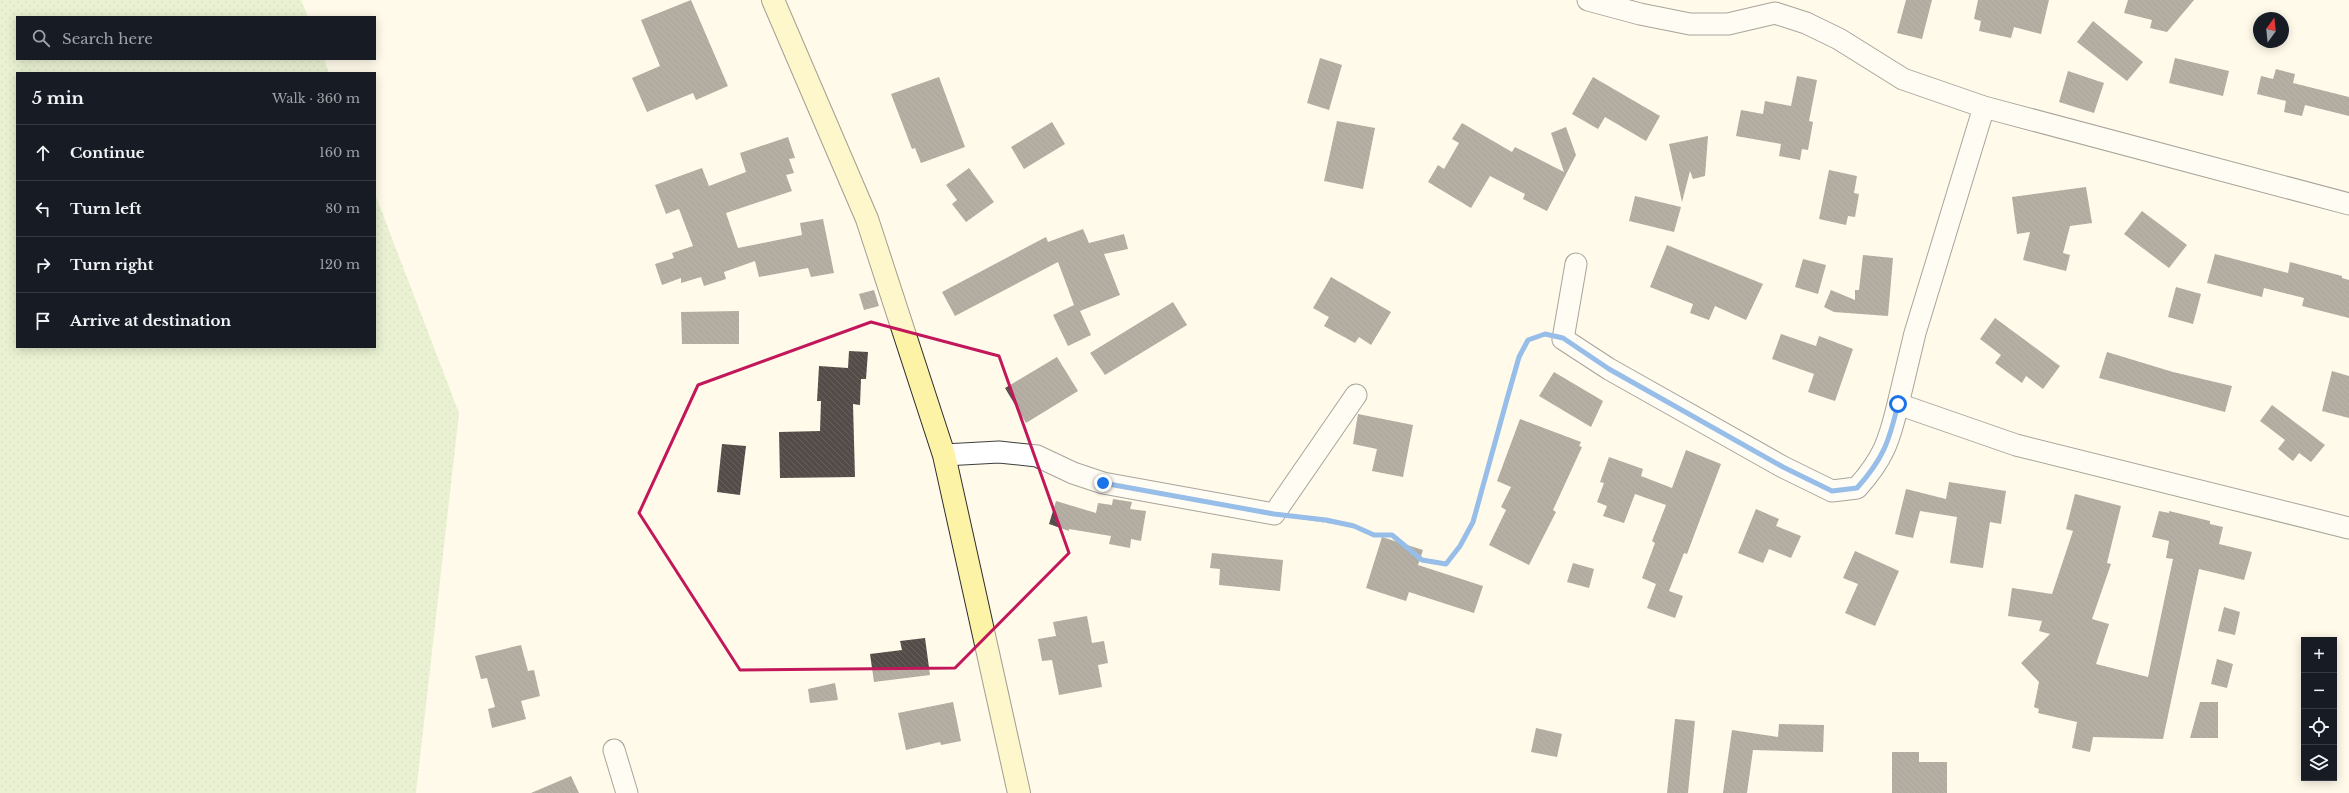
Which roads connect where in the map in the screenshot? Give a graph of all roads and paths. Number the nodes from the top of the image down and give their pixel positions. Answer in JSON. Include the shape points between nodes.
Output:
{"nodes":[{"id":1,"x":773,"y":0,"type":"edge"},
{"id":2,"x":1588,"y":0,"type":"edge"},
{"id":3,"x":1776,"y":7,"type":"edge"},
{"id":4,"x":1984,"y":107,"type":"junction"},
{"id":5,"x":2349,"y":204,"type":"edge"},
{"id":6,"x":1576,"y":264,"type":"dead end"},
{"id":7,"x":1563,"y":338,"type":"junction"},
{"id":8,"x":1356,"y":395,"type":"dead end"},
{"id":9,"x":1898,"y":404,"type":"junction"},
{"id":10,"x":944,"y":455,"type":"junction"},
{"id":11,"x":1274,"y":514,"type":"junction"},
{"id":12,"x":2349,"y":528,"type":"edge"},
{"id":13,"x":614,"y":750,"type":"dead end"},
{"id":14,"x":627,"y":793,"type":"edge"},
{"id":15,"x":1019,"y":793,"type":"edge"}],
"edges":[{"from":1,"to":10,"type":"street","via":[[867,219]]},
{"from":2,"to":3,"type":"street","via":[[1690,24],[1728,24]]},
{"from":3,"to":4,"type":"street","via":[[1839,39],[1903,79]]},
{"from":4,"to":5,"type":"street"},
{"from":4,"to":9,"type":"street","via":[[1915,334]]},
{"from":6,"to":7,"type":"street"},
{"from":7,"to":9,"type":"street","via":[[1609,369],[1776,463],[1832,491],[1857,488],[1875,468],[1889,442]]},
{"from":7,"to":11,"type":"path","via":[[1545,334],[1528,340],[1519,357],[1473,522],[1460,546],[1446,564],[1422,560],[1392,535],[1374,535],[1354,526],[1326,520]]},
{"from":8,"to":11,"type":"street"},
{"from":9,"to":12,"type":"street","via":[[2016,445]]},
{"from":10,"to":11,"type":"street","via":[[999,452],[1037,456],[1073,473],[1103,483]]},
{"from":10,"to":15,"type":"street"},
{"from":13,"to":14,"type":"street"}]}
